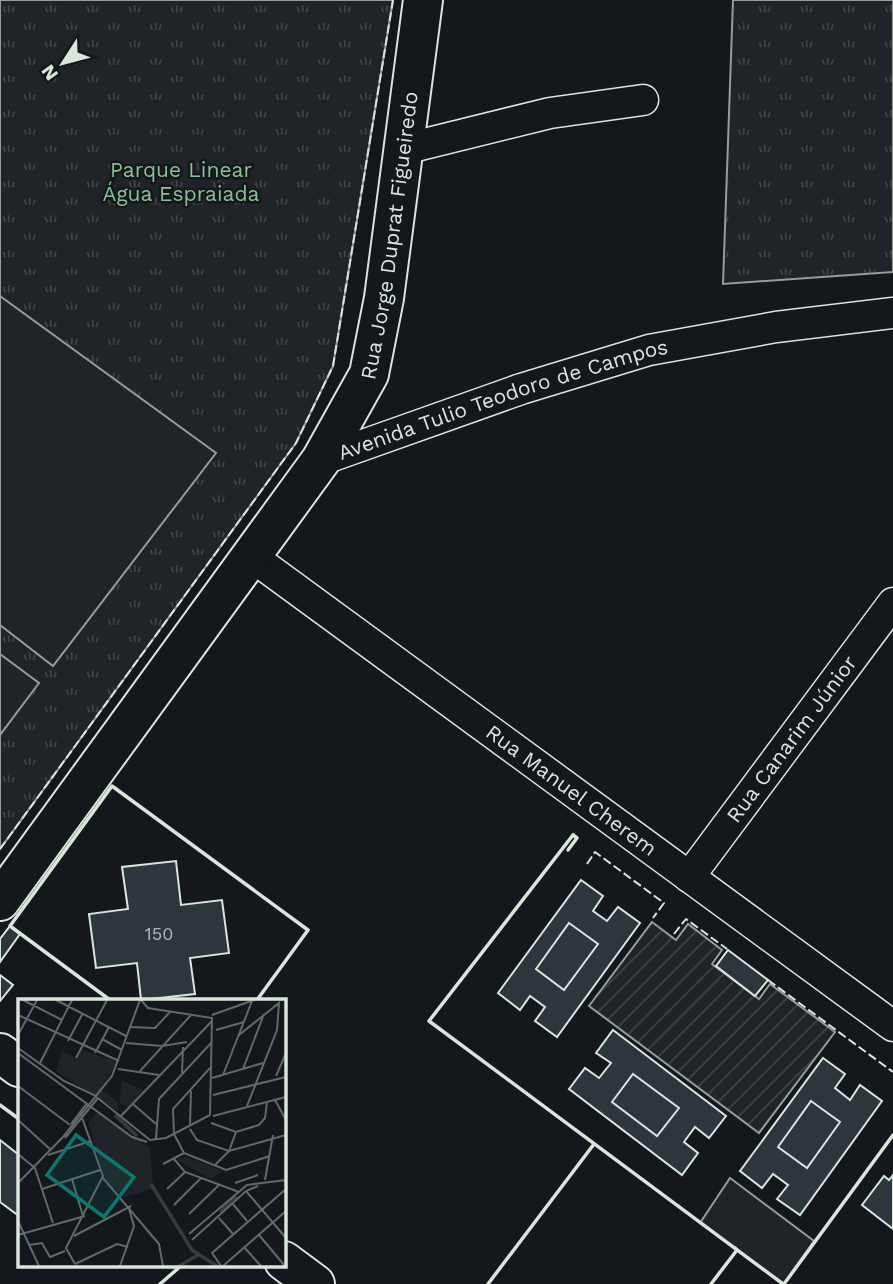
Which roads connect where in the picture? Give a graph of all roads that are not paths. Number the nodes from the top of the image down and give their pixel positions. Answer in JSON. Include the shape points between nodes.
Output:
{"nodes":[{"id":1,"x":423,"y":0,"type":"edge"},
{"id":2,"x":643,"y":100,"type":"dead end"},
{"id":3,"x":404,"y":149,"type":"junction"},
{"id":4,"x":893,"y":313,"type":"edge"},
{"id":5,"x":321,"y":460,"type":"junction"},
{"id":6,"x":251,"y":556,"type":"junction"},
{"id":7,"x":893,"y":603,"type":"edge"},
{"id":8,"x":689,"y":877,"type":"junction"},
{"id":9,"x":0,"y":901,"type":"edge"},
{"id":10,"x":893,"y":1026,"type":"edge"},
{"id":11,"x":0,"y":1053,"type":"edge"},
{"id":12,"x":18,"y":1067,"type":"edge"},
{"id":13,"x":285,"y":1262,"type":"edge"},
{"id":14,"x":315,"y":1284,"type":"edge"}],
"edges":[{"from":1,"to":3,"type":"street","name":"Rua Jorge Duprat Figueiredo"},
{"from":2,"to":3,"type":"street","via":[[550,113]]},
{"from":3,"to":5,"type":"street","name":"Rua Jorge Duprat Figueiredo","via":[[369,374]]},
{"from":4,"to":5,"type":"street","name":"Avenida Tulio Teodoro de Campos","via":[[776,327],[649,350],[521,389]]},
{"from":5,"to":6,"type":"street","name":"Avenida Tulio Teodoro de Campos"},
{"from":6,"to":8,"type":"street","name":"Rua Manuel Cherem"},
{"from":6,"to":9,"type":"street","name":"Avenida Tulio Teodoro de Campos"},
{"from":7,"to":8,"type":"street","name":"Rua Canarim Júnior"},
{"from":8,"to":10,"type":"street","name":"Rua Manuel Cherem"},
{"from":11,"to":12,"type":"street"},
{"from":13,"to":14,"type":"street"}]}
